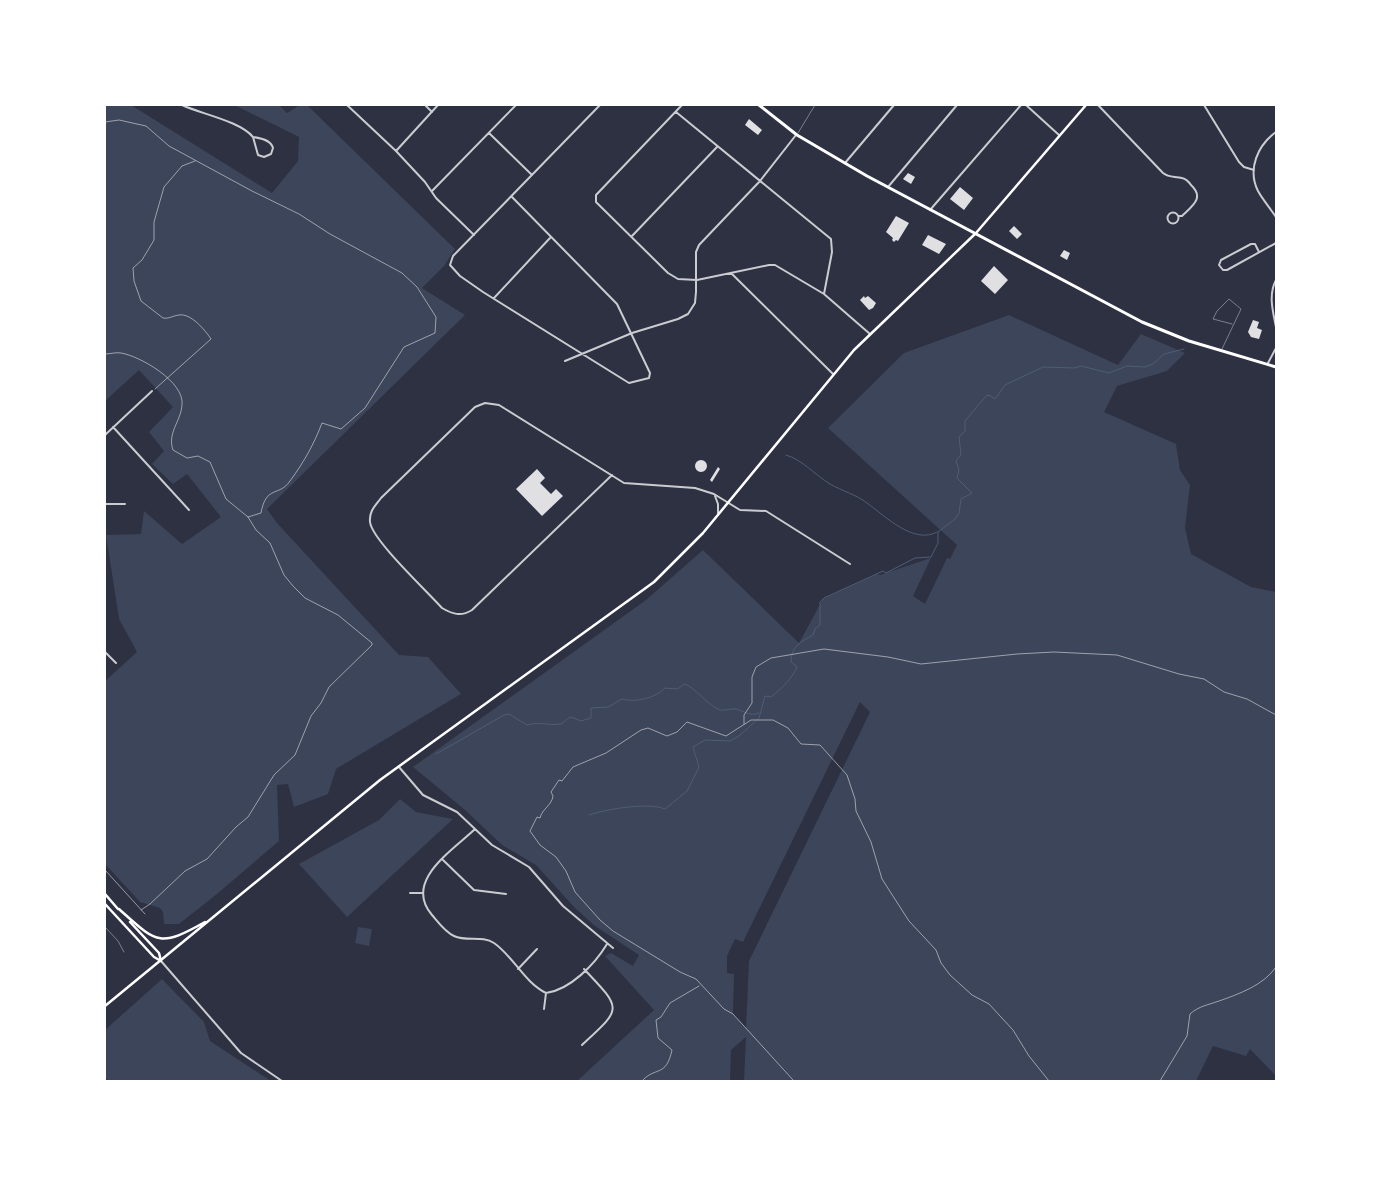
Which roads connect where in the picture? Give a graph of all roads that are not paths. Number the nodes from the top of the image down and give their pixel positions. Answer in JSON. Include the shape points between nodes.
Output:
{"nodes":[{"id":1,"x":182,"y":105,"type":"edge"},
{"id":2,"x":346,"y":105,"type":"edge"},
{"id":3,"x":425,"y":105,"type":"edge"},
{"id":4,"x":438,"y":105,"type":"edge"},
{"id":5,"x":516,"y":105,"type":"edge"},
{"id":6,"x":600,"y":105,"type":"edge"},
{"id":7,"x":682,"y":105,"type":"edge"},
{"id":8,"x":760,"y":105,"type":"edge"},
{"id":9,"x":815,"y":105,"type":"edge"},
{"id":10,"x":894,"y":105,"type":"edge"},
{"id":11,"x":957,"y":105,"type":"edge"},
{"id":12,"x":1021,"y":105,"type":"edge"},
{"id":13,"x":1026,"y":105,"type":"edge"},
{"id":14,"x":1086,"y":105,"type":"edge"},
{"id":15,"x":1098,"y":105,"type":"edge"},
{"id":16,"x":1204,"y":105,"type":"edge"},
{"id":17,"x":432,"y":112,"type":"junction"},
{"id":18,"x":676,"y":112,"type":"junction"},
{"id":19,"x":1276,"y":132,"type":"edge"},
{"id":20,"x":489,"y":133,"type":"junction"},
{"id":21,"x":797,"y":134,"type":"junction"},
{"id":22,"x":1060,"y":135,"type":"junction"},
{"id":23,"x":253,"y":138,"type":"junction"},
{"id":24,"x":717,"y":147,"type":"junction"},
{"id":25,"x":396,"y":151,"type":"junction"},
{"id":26,"x":845,"y":163,"type":"junction"},
{"id":27,"x":1254,"y":170,"type":"junction"},
{"id":28,"x":532,"y":175,"type":"junction"},
{"id":29,"x":760,"y":181,"type":"junction"},
{"id":30,"x":888,"y":187,"type":"junction"},
{"id":31,"x":432,"y":191,"type":"junction"},
{"id":32,"x":512,"y":197,"type":"junction"},
{"id":33,"x":930,"y":210,"type":"junction"},
{"id":34,"x":1178,"y":216,"type":"junction"},
{"id":35,"x":1276,"y":216,"type":"edge"},
{"id":36,"x":976,"y":233,"type":"junction"},
{"id":37,"x":474,"y":236,"type":"junction"},
{"id":38,"x":632,"y":237,"type":"junction"},
{"id":39,"x":550,"y":238,"type":"junction"},
{"id":40,"x":1276,"y":243,"type":"edge"},
{"id":41,"x":1259,"y":252,"type":"junction"},
{"id":42,"x":731,"y":273,"type":"junction"},
{"id":43,"x":697,"y":280,"type":"junction"},
{"id":44,"x":1276,"y":280,"type":"edge"},
{"id":45,"x":824,"y":294,"type":"junction"},
{"id":46,"x":494,"y":298,"type":"junction"},
{"id":47,"x":1232,"y":324,"type":"junction"},
{"id":48,"x":1276,"y":327,"type":"edge"},
{"id":49,"x":632,"y":333,"type":"junction"},
{"id":50,"x":870,"y":334,"type":"junction"},
{"id":51,"x":1276,"y":348,"type":"edge"},
{"id":52,"x":1221,"y":351,"type":"junction"},
{"id":53,"x":581,"y":354,"type":"junction"},
{"id":54,"x":566,"y":361,"type":"dead end"},
{"id":55,"x":1267,"y":364,"type":"junction"},
{"id":56,"x":1276,"y":367,"type":"edge"},
{"id":57,"x":833,"y":374,"type":"junction"},
{"id":58,"x":152,"y":391,"type":"road end"},
{"id":59,"x":113,"y":427,"type":"junction"},
{"id":60,"x":105,"y":435,"type":"edge"},
{"id":61,"x":612,"y":475,"type":"junction"},
{"id":62,"x":714,"y":494,"type":"junction"},
{"id":63,"x":728,"y":502,"type":"junction"},
{"id":64,"x":105,"y":504,"type":"edge"},
{"id":65,"x":125,"y":504,"type":"dead end"},
{"id":66,"x":189,"y":510,"type":"dead end"},
{"id":67,"x":717,"y":516,"type":"junction"},
{"id":68,"x":850,"y":564,"type":"dead end"},
{"id":69,"x":105,"y":652,"type":"edge"},
{"id":70,"x":116,"y":662,"type":"dead end"},
{"id":71,"x":398,"y":767,"type":"junction"},
{"id":72,"x":475,"y":829,"type":"junction"},
{"id":73,"x":443,"y":860,"type":"junction"},
{"id":74,"x":410,"y":893,"type":"dead end"},
{"id":75,"x":422,"y":893,"type":"junction"},
{"id":76,"x":105,"y":894,"type":"edge"},
{"id":77,"x":506,"y":894,"type":"dead end"},
{"id":78,"x":105,"y":904,"type":"edge"},
{"id":79,"x":119,"y":909,"type":"junction"},
{"id":80,"x":211,"y":919,"type":"junction"},
{"id":81,"x":105,"y":927,"type":"edge"},
{"id":82,"x":607,"y":944,"type":"junction"},
{"id":83,"x":537,"y":948,"type":"dead end"},
{"id":84,"x":613,"y":948,"type":"dead end"},
{"id":85,"x":124,"y":952,"type":"dead end"},
{"id":86,"x":161,"y":961,"type":"junction"},
{"id":87,"x":518,"y":969,"type":"junction"},
{"id":88,"x":584,"y":969,"type":"junction"},
{"id":89,"x":546,"y":993,"type":"junction"},
{"id":90,"x":105,"y":1006,"type":"edge"},
{"id":91,"x":544,"y":1009,"type":"dead end"},
{"id":92,"x":582,"y":1045,"type":"dead end"},
{"id":93,"x":282,"y":1081,"type":"edge"}],
"edges":[{"from":1,"to":23,"type":"street","via":[[232,124]]},
{"from":2,"to":25,"type":"street"},
{"from":3,"to":17,"type":"street"},
{"from":4,"to":17,"type":"street"},
{"from":5,"to":20,"type":"street"},
{"from":6,"to":28,"type":"street"},
{"from":7,"to":18,"type":"street"},
{"from":8,"to":21,"type":"main road"},
{"from":9,"to":21,"type":"lane"},
{"from":10,"to":26,"type":"street"},
{"from":11,"to":30,"type":"street"},
{"from":12,"to":33,"type":"street"},
{"from":13,"to":22,"type":"street"},
{"from":14,"to":22,"type":"main road"},
{"from":15,"to":34,"type":"street","via":[[1163,173],[1184,179],[1197,191],[1197,201]]},
{"from":16,"to":27,"type":"street","via":[[1239,162]]},
{"from":17,"to":25,"type":"street"},
{"from":18,"to":24,"type":"street"},
{"from":18,"to":38,"type":"street","via":[[594,198]]},
{"from":19,"to":27,"type":"street","via":[[1260,146]]},
{"from":20,"to":28,"type":"street"},
{"from":20,"to":31,"type":"street"},
{"from":21,"to":26,"type":"main road"},
{"from":21,"to":29,"type":"street"},
{"from":22,"to":36,"type":"main road"},
{"from":23,"to":23,"type":"street","via":[[258,155],[271,154],[273,148],[270,143]]},
{"from":24,"to":29,"type":"street"},
{"from":24,"to":38,"type":"street"},
{"from":25,"to":31,"type":"street"},
{"from":26,"to":30,"type":"main road"},
{"from":27,"to":35,"type":"street","via":[[1256,188]]},
{"from":28,"to":32,"type":"street"},
{"from":29,"to":43,"type":"street","via":[[699,245],[696,252]]},
{"from":29,"to":45,"type":"street","via":[[826,233],[832,242]]},
{"from":30,"to":33,"type":"main road"},
{"from":31,"to":37,"type":"street"},
{"from":32,"to":37,"type":"street"},
{"from":32,"to":39,"type":"street"},
{"from":33,"to":36,"type":"main road"},
{"from":34,"to":34,"type":"street","via":[[1176,223],[1168,220],[1170,214]]},
{"from":36,"to":50,"type":"main road"},
{"from":36,"to":52,"type":"main road","via":[[1142,322]]},
{"from":37,"to":46,"type":"street","via":[[453,256],[450,265],[460,276]]},
{"from":38,"to":43,"type":"street","via":[[674,278]]},
{"from":39,"to":46,"type":"street"},
{"from":39,"to":49,"type":"street","via":[[617,304]]},
{"from":40,"to":41,"type":"street"},
{"from":41,"to":41,"type":"street","via":[[1255,244],[1251,244],[1221,260],[1219,265],[1226,270]]},
{"from":42,"to":43,"type":"street"},
{"from":42,"to":45,"type":"street","via":[[775,265]]},
{"from":42,"to":57,"type":"street"},
{"from":43,"to":49,"type":"street","via":[[695,302],[688,314]]},
{"from":44,"to":48,"type":"street","via":[[1272,289],[1272,305]]},
{"from":45,"to":50,"type":"street"},
{"from":46,"to":53,"type":"street"},
{"from":47,"to":47,"type":"lane","via":[[1213,319],[1229,299],[1240,309]]},
{"from":47,"to":52,"type":"lane"},
{"from":49,"to":53,"type":"street"},
{"from":49,"to":53,"type":"street","via":[[650,376],[640,382],[629,383]]},
{"from":50,"to":57,"type":"main road"},
{"from":51,"to":55,"type":"street"},
{"from":52,"to":55,"type":"main road"},
{"from":53,"to":54,"type":"street"},
{"from":55,"to":56,"type":"main road"},
{"from":57,"to":63,"type":"main road"},
{"from":58,"to":59,"type":"street"},
{"from":59,"to":60,"type":"street"},
{"from":59,"to":66,"type":"street"},
{"from":61,"to":61,"type":"street","via":[[499,405],[486,403],[470,412],[381,498],[372,510],[370,524],[379,539],[442,608],[464,614],[472,610]]},
{"from":61,"to":62,"type":"street","via":[[630,485],[688,487]]},
{"from":62,"to":63,"type":"street"},
{"from":62,"to":67,"type":"street","via":[[718,504]]},
{"from":63,"to":67,"type":"main road"},
{"from":63,"to":68,"type":"street","via":[[740,510],[766,511],[776,515]]},
{"from":64,"to":65,"type":"street"},
{"from":67,"to":71,"type":"main road","via":[[685,553],[644,590]]},
{"from":69,"to":70,"type":"street"},
{"from":71,"to":72,"type":"street","via":[[418,791],[456,812]]},
{"from":71,"to":80,"type":"main road"},
{"from":72,"to":73,"type":"street"},
{"from":72,"to":82,"type":"street","via":[[501,852],[529,867],[562,906]]},
{"from":73,"to":75,"type":"street","via":[[426,878]]},
{"from":73,"to":77,"type":"street","via":[[474,890]]},
{"from":74,"to":75,"type":"street"},
{"from":75,"to":87,"type":"street","via":[[426,909],[446,930],[462,938],[493,942]]},
{"from":76,"to":79,"type":"main road"},
{"from":78,"to":86,"type":"main road"},
{"from":79,"to":80,"type":"main road","via":[[147,934],[160,939],[180,936]]},
{"from":79,"to":86,"type":"main road","via":[[159,952]]},
{"from":80,"to":86,"type":"main road"},
{"from":81,"to":85,"type":"lane"},
{"from":82,"to":84,"type":"street"},
{"from":82,"to":88,"type":"street"},
{"from":83,"to":87,"type":"street"},
{"from":86,"to":90,"type":"main road"},
{"from":86,"to":93,"type":"street","via":[[241,1053]]},
{"from":87,"to":89,"type":"street"},
{"from":88,"to":89,"type":"street","via":[[565,987]]},
{"from":88,"to":92,"type":"street","via":[[611,998],[613,1010],[609,1020]]},
{"from":89,"to":91,"type":"street"}]}
